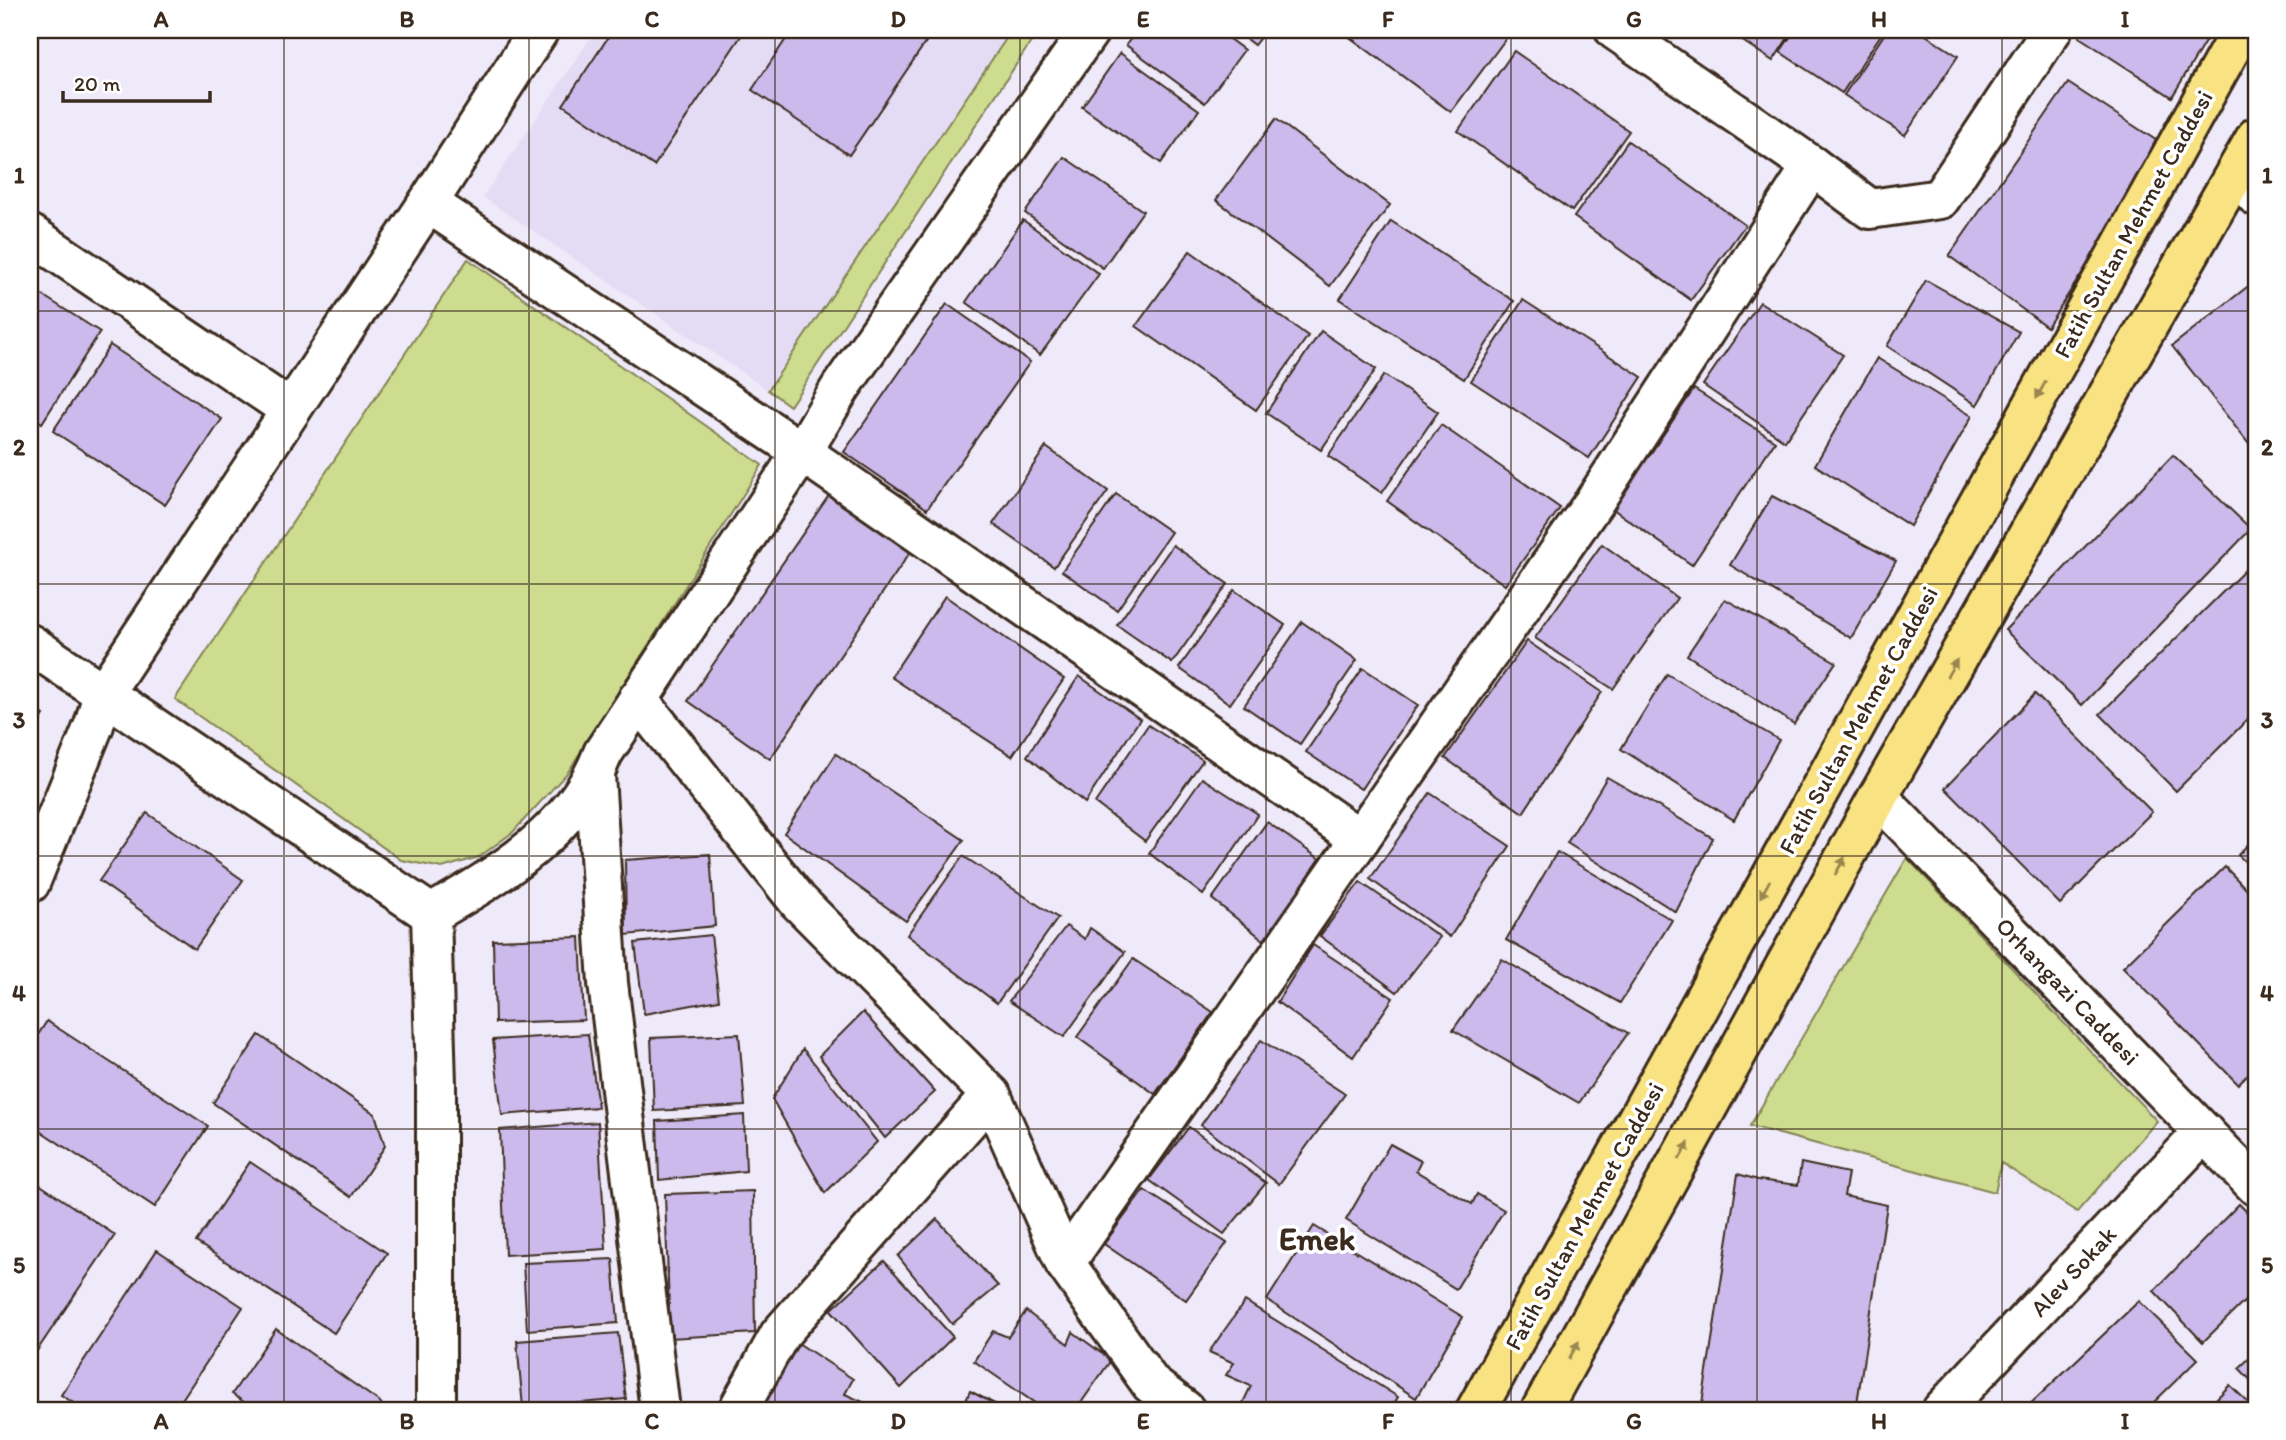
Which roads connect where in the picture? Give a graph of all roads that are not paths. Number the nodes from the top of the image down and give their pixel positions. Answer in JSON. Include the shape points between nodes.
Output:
{"nodes":[{"id":1,"x":539,"y":30,"type":"edge"},
{"id":2,"x":1090,"y":30,"type":"edge"},
{"id":3,"x":1615,"y":30,"type":"edge"},
{"id":4,"x":2052,"y":30,"type":"edge"},
{"id":5,"x":2241,"y":30,"type":"edge"},
{"id":6,"x":2256,"y":137,"type":"edge"},
{"id":7,"x":1812,"y":166,"type":"junction"},
{"id":8,"x":2246,"y":183,"type":"edge"},
{"id":9,"x":429,"y":203,"type":"junction"},
{"id":10,"x":30,"y":234,"type":"edge"},
{"id":11,"x":290,"y":410,"type":"junction"},
{"id":12,"x":802,"y":452,"type":"junction"},
{"id":13,"x":30,"y":644,"type":"edge"},
{"id":14,"x":103,"y":694,"type":"junction"},
{"id":15,"x":638,"y":699,"type":"junction"},
{"id":16,"x":595,"y":775,"type":"junction"},
{"id":17,"x":1878,"y":797,"type":"junction"},
{"id":18,"x":1360,"y":839,"type":"junction"},
{"id":19,"x":30,"y":883,"type":"edge"},
{"id":20,"x":431,"y":914,"type":"junction"},
{"id":21,"x":991,"y":1095,"type":"junction"},
{"id":22,"x":2204,"y":1132,"type":"junction"},
{"id":23,"x":2256,"y":1186,"type":"edge"},
{"id":24,"x":1065,"y":1263,"type":"junction"},
{"id":25,"x":1143,"y":1397,"type":"edge"},
{"id":26,"x":436,"y":1410,"type":"edge"},
{"id":27,"x":660,"y":1410,"type":"edge"},
{"id":28,"x":738,"y":1410,"type":"edge"},
{"id":29,"x":1185,"y":1410,"type":"edge"},
{"id":30,"x":1476,"y":1410,"type":"edge"},
{"id":31,"x":1541,"y":1410,"type":"edge"},
{"id":32,"x":1942,"y":1410,"type":"edge"}],
"edges":[{"from":1,"to":9,"type":"street"},
{"from":2,"to":12,"type":"street","via":[[841,387]]},
{"from":3,"to":7,"type":"street"},
{"from":4,"to":7,"type":"street","via":[[1940,199],[1870,209]]},
{"from":5,"to":30,"type":"main road","name":"Fatih Sultan Mehmet Caddesi","one_way":true},
{"from":6,"to":8,"type":"main road"},
{"from":7,"to":18,"type":"street","via":[[1594,502]]},
{"from":17,"to":8,"type":"main road","one_way":true},
{"from":9,"to":11,"type":"street"},
{"from":9,"to":12,"type":"street"},
{"from":10,"to":11,"type":"street"},
{"from":11,"to":14,"type":"street"},
{"from":12,"to":15,"type":"street"},
{"from":12,"to":18,"type":"street"},
{"from":13,"to":14,"type":"street"},
{"from":14,"to":19,"type":"street"},
{"from":14,"to":20,"type":"street"},
{"from":15,"to":16,"type":"street","via":[[603,753]]},
{"from":15,"to":21,"type":"street","via":[[798,901]]},
{"from":16,"to":20,"type":"street","via":[[557,827],[501,873]]},
{"from":16,"to":27,"type":"street","via":[[608,983]]},
{"from":17,"to":22,"type":"street","name":"Orhangazi Caddesi"},
{"from":31,"to":17,"type":"main road","one_way":true},
{"from":18,"to":24,"type":"street"},
{"from":20,"to":26,"type":"street"},
{"from":21,"to":24,"type":"street"},
{"from":21,"to":28,"type":"street","via":[[780,1334]]},
{"from":22,"to":23,"type":"street","name":"Orhangazi Caddesi"},
{"from":22,"to":32,"type":"street","name":"Alev Sokak"},
{"from":24,"to":25,"type":"street"},
{"from":25,"to":29,"type":"street"}]}
